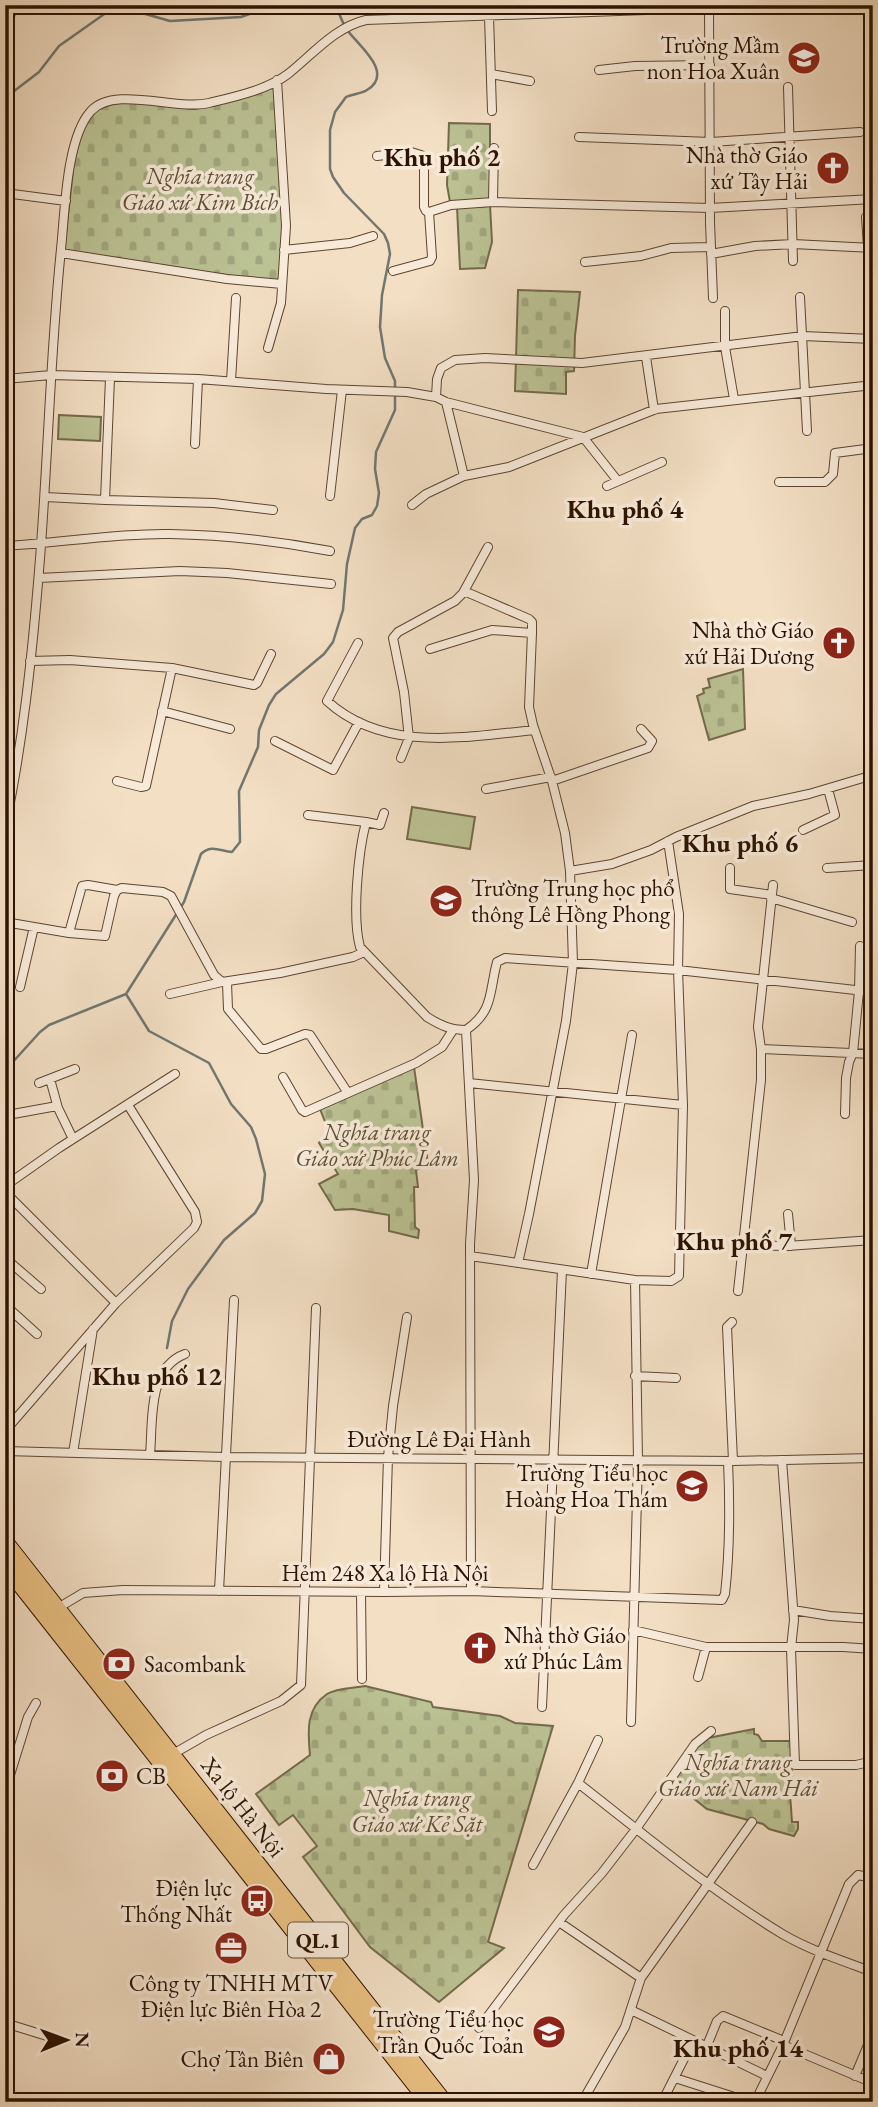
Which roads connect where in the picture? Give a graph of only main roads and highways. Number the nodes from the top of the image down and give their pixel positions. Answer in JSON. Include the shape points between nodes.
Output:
{"nodes":[{"id":1,"x":5,"y":1542,"type":"edge"},
{"id":2,"x":5,"y":1565,"type":"edge"},
{"id":3,"x":167,"y":1758,"type":"junction"},
{"id":4,"x":358,"y":2002,"type":"junction"},
{"id":5,"x":429,"y":2102,"type":"edge"},
{"id":6,"x":444,"y":2102,"type":"edge"}],
"edges":[{"from":1,"to":3,"type":"highway","name":"Xa lộ Hà Nội","number":"QL.1"},
{"from":2,"to":3,"type":"highway","name":"Xa lộ Hà Nội","number":"QL.1"},
{"from":3,"to":4,"type":"highway","name":"Xa lộ Hà Nội","number":"QL.1"},
{"from":4,"to":5,"type":"highway","name":"Xa lộ Hà Nội","number":"QL.1"},
{"from":4,"to":6,"type":"highway","name":"Xa lộ Hà Nội","number":"QL.1"}]}
